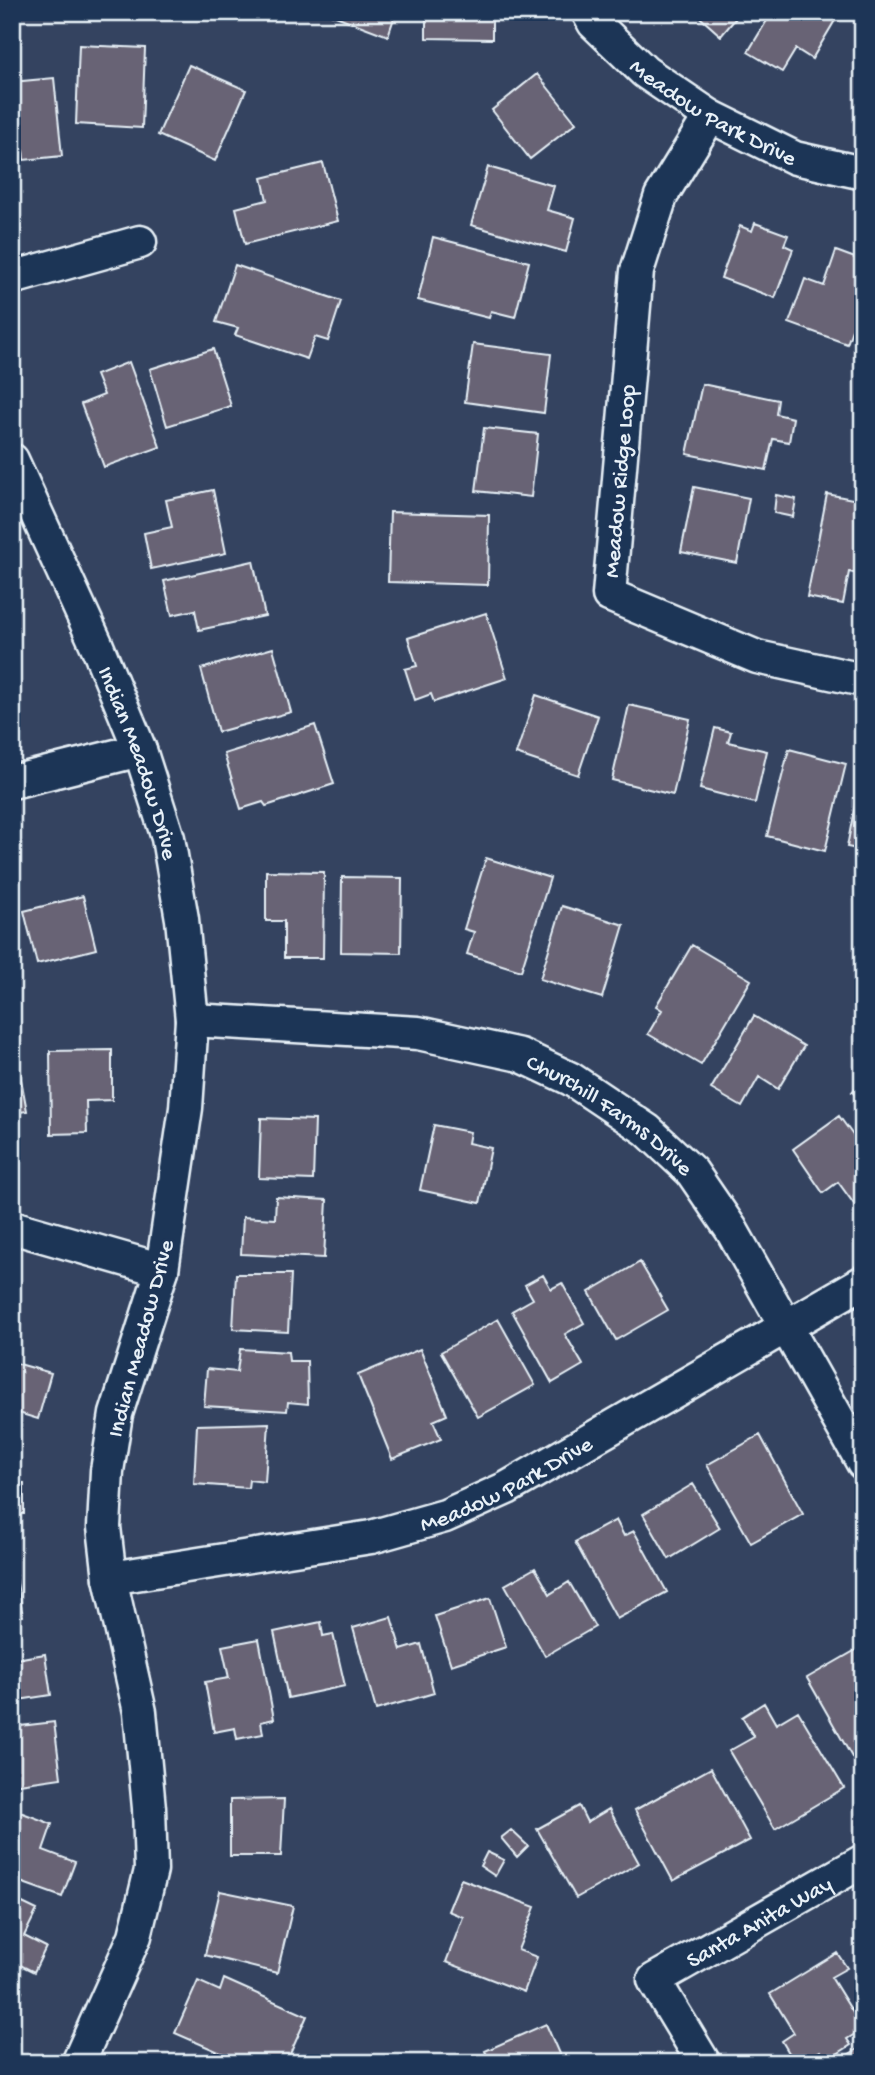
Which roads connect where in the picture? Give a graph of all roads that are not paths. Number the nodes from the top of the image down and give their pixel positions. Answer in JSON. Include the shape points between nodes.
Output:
{"nodes":[{"id":1,"x":588,"y":12,"type":"edge"},
{"id":2,"x":710,"y":116,"type":"junction"},
{"id":3,"x":863,"y":173,"type":"edge"},
{"id":4,"x":140,"y":242,"type":"dead end"},
{"id":5,"x":12,"y":278,"type":"edge"},
{"id":6,"x":12,"y":460,"type":"edge"},
{"id":7,"x":863,"y":680,"type":"edge"},
{"id":8,"x":140,"y":750,"type":"junction"},
{"id":9,"x":12,"y":782,"type":"edge"},
{"id":10,"x":192,"y":1020,"type":"junction"},
{"id":11,"x":12,"y":1227,"type":"edge"},
{"id":12,"x":162,"y":1270,"type":"junction"},
{"id":13,"x":863,"y":1282,"type":"edge"},
{"id":14,"x":786,"y":1327,"type":"junction"},
{"id":15,"x":863,"y":1463,"type":"edge"},
{"id":16,"x":110,"y":1578,"type":"junction"},
{"id":17,"x":863,"y":1861,"type":"edge"},
{"id":18,"x":78,"y":2063,"type":"edge"},
{"id":19,"x":704,"y":2063,"type":"edge"}],
"edges":[{"from":1,"to":2,"type":"street","name":"Meadow Park Drive","via":[[645,72]]},
{"from":2,"to":3,"type":"street","name":"Meadow Park Drive","via":[[795,158]]},
{"from":2,"to":7,"type":"street","name":"Meadow Ridge Loop","via":[[661,196],[636,271],[609,595],[757,657]]},
{"from":4,"to":5,"type":"street"},
{"from":6,"to":8,"type":"street","name":"Indian Meadow Drive"},
{"from":8,"to":9,"type":"street"},
{"from":8,"to":10,"type":"street","name":"Indian Meadow Drive","via":[[168,838]]},
{"from":10,"to":12,"type":"street","name":"Indian Meadow Drive","via":[[186,1108]]},
{"from":10,"to":14,"type":"street","name":"Churchill Farms Drive","via":[[418,1033],[520,1055],[572,1079],[647,1130],[692,1172],[731,1229]]},
{"from":11,"to":12,"type":"street"},
{"from":12,"to":16,"type":"street","name":"Indian Meadow Drive","via":[[116,1414],[104,1527]]},
{"from":13,"to":14,"type":"street","name":"Meadow Park Drive"},
{"from":14,"to":15,"type":"street","name":"Churchill Farms Drive"},
{"from":14,"to":16,"type":"street","name":"Meadow Park Drive","via":[[507,1488],[445,1516],[371,1537]]},
{"from":16,"to":18,"type":"street","name":"Indian Meadow Drive","via":[[140,1712],[151,1870],[135,1936]]},
{"from":17,"to":19,"type":"street","name":"Santa Anita Way","via":[[654,1980]]}]}
